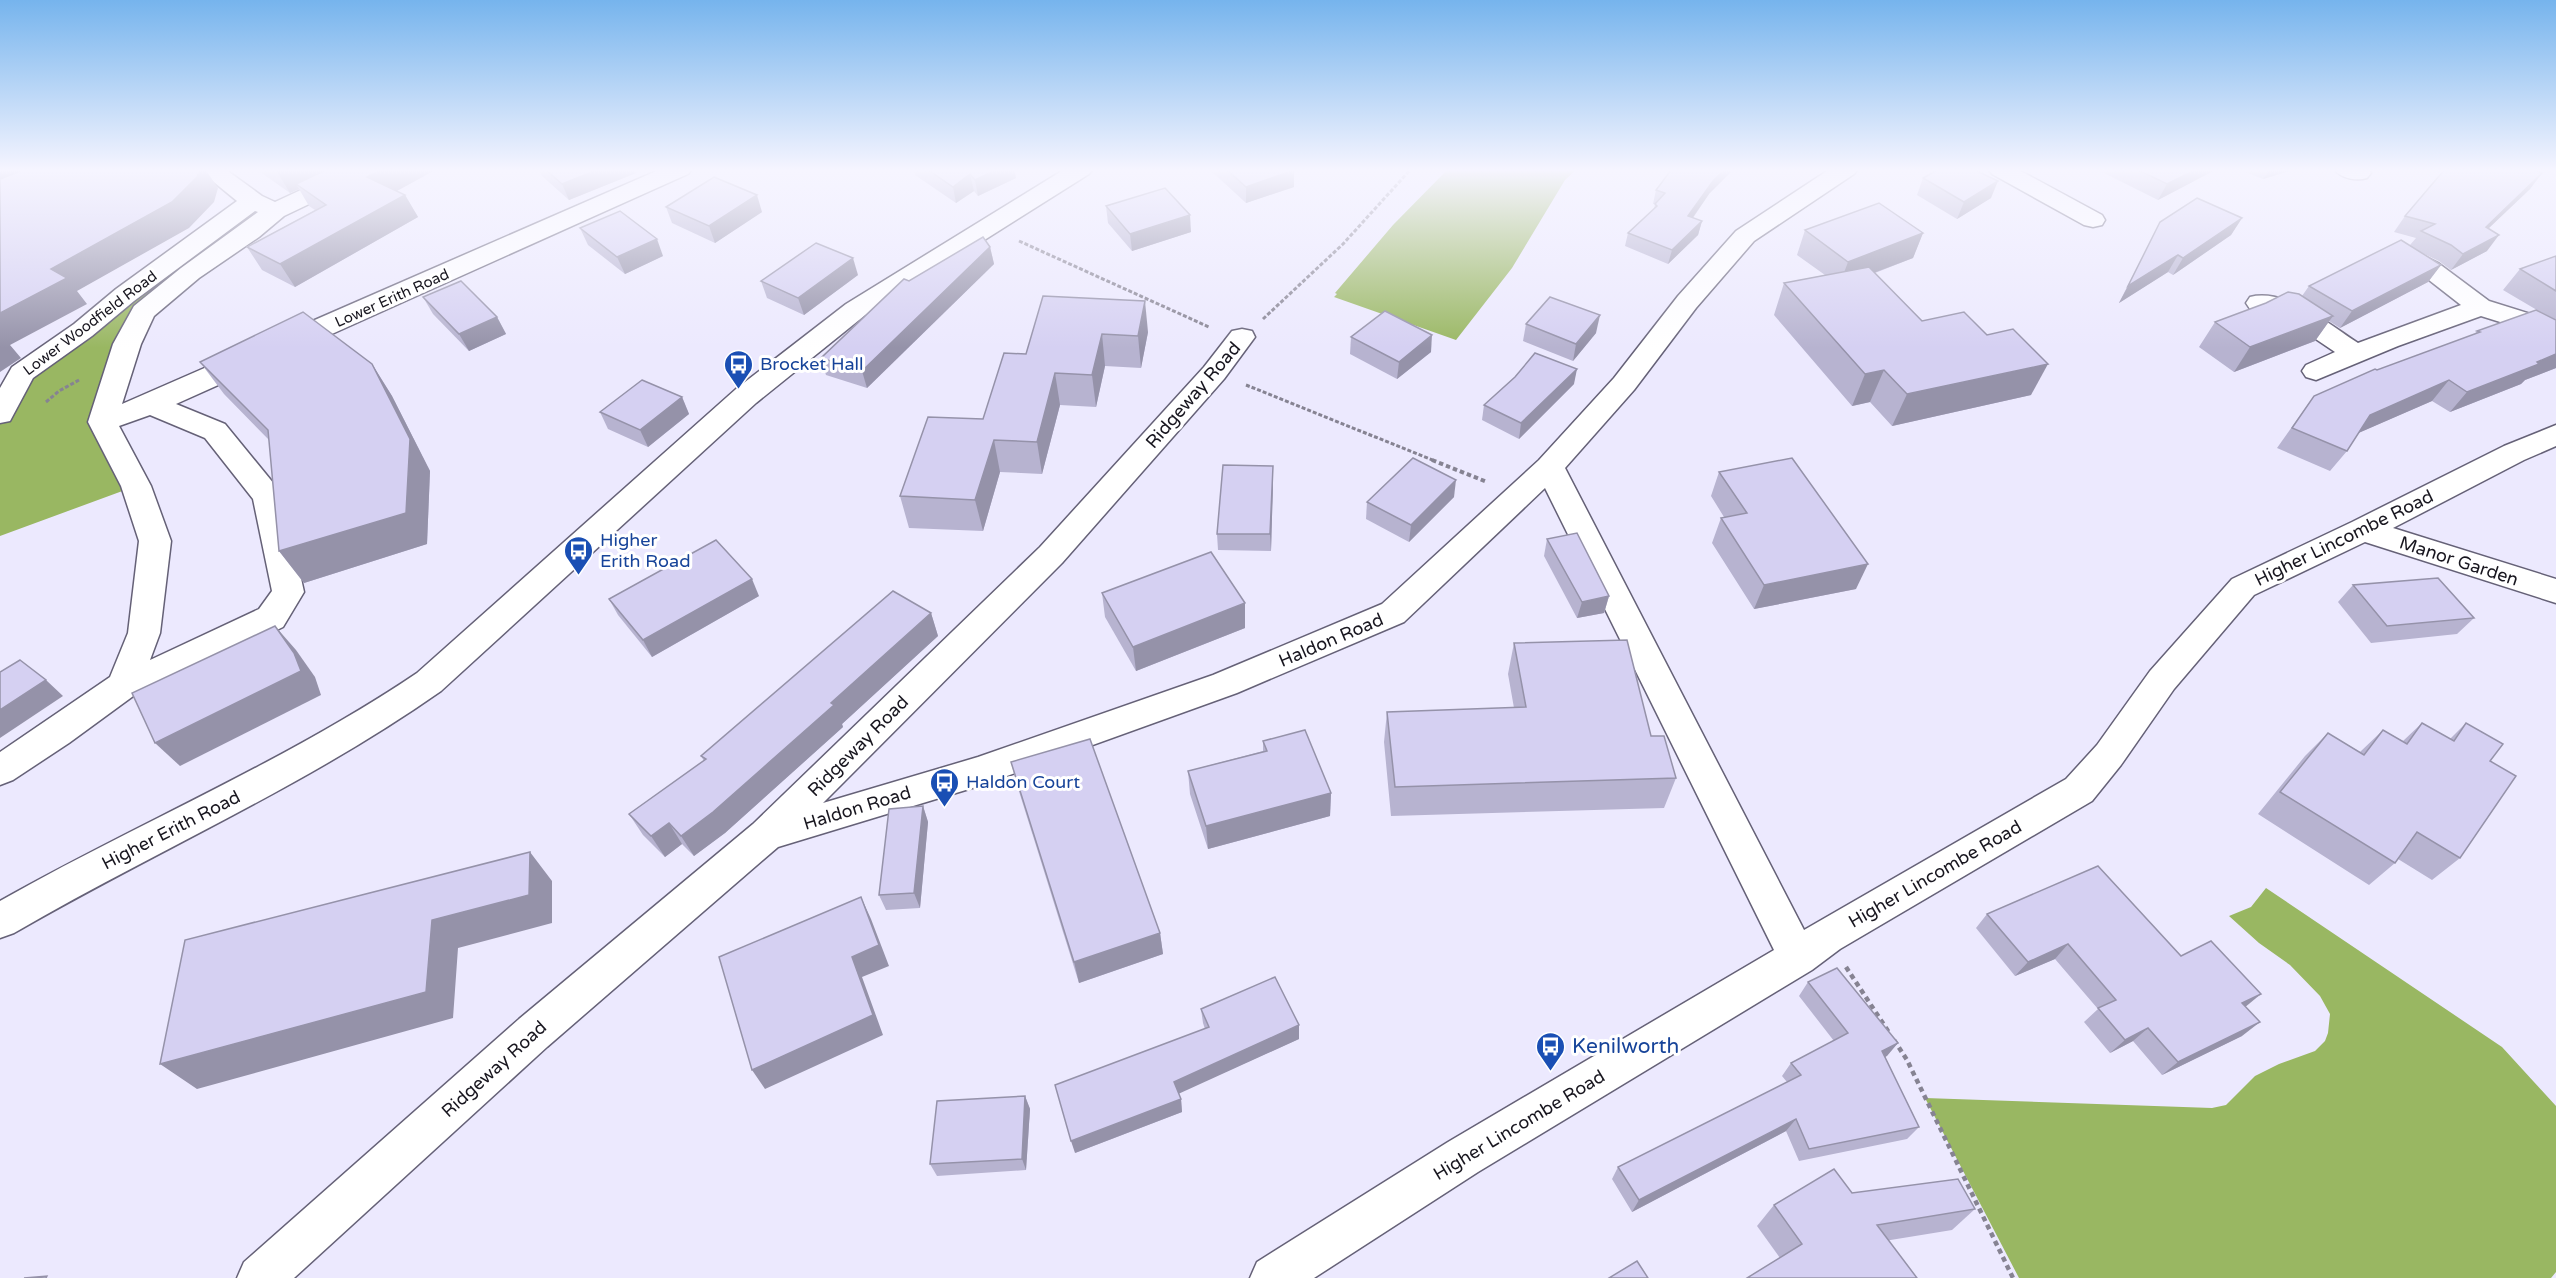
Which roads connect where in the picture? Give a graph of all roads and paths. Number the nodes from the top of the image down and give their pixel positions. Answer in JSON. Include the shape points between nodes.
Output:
{"nodes":[{"id":1,"x":229,"y":229,"type":"edge"},
{"id":2,"x":252,"y":229,"type":"edge"},
{"id":3,"x":546,"y":229,"type":"edge"},
{"id":4,"x":987,"y":229,"type":"edge"},
{"id":5,"x":989,"y":229,"type":"edge"},
{"id":6,"x":1357,"y":229,"type":"edge"},
{"id":7,"x":1755,"y":229,"type":"edge"},
{"id":8,"x":2403,"y":254,"type":"edge"},
{"id":9,"x":2259,"y":303,"type":"edge"},
{"id":10,"x":2480,"y":307,"type":"junction"},
{"id":11,"x":1204,"y":324,"type":"dead end"},
{"id":12,"x":2556,"y":336,"type":"edge"},
{"id":13,"x":1242,"y":337,"type":"joint"},
{"id":14,"x":2355,"y":353,"type":"junction"},
{"id":15,"x":2316,"y":371,"type":"dead end"},
{"id":16,"x":116,"y":382,"type":"junction"},
{"id":17,"x":1258,"y":390,"type":"dead end"},
{"id":18,"x":151,"y":404,"type":"junction"},
{"id":19,"x":42,"y":406,"type":"dead end"},
{"id":20,"x":0,"y":414,"type":"edge"},
{"id":21,"x":102,"y":422,"type":"junction"},
{"id":22,"x":2556,"y":435,"type":"edge"},
{"id":23,"x":1549,"y":467,"type":"junction"},
{"id":24,"x":1520,"y":495,"type":"junction"},
{"id":25,"x":2363,"y":530,"type":"junction"},
{"id":26,"x":2556,"y":591,"type":"edge"},
{"id":27,"x":124,"y":685,"type":"junction"},
{"id":28,"x":0,"y":770,"type":"edge"},
{"id":29,"x":766,"y":836,"type":"junction"},
{"id":30,"x":0,"y":921,"type":"edge"},
{"id":31,"x":1812,"y":947,"type":"junction"},
{"id":32,"x":260,"y":1278,"type":"edge"},
{"id":33,"x":1273,"y":1278,"type":"edge"},
{"id":34,"x":2013,"y":1278,"type":"edge"}],
"edges":[{"from":1,"to":20,"type":"street","name":"Lower Woodfield Road","via":[[125,295],[22,373]]},
{"from":2,"to":16,"type":"street","via":[[143,312],[127,344]]},
{"from":3,"to":18,"type":"street","name":"Lower Erith Road"},
{"from":4,"to":30,"type":"street","name":"Higher Erith Road","via":[[855,310],[746,396],[429,682],[374,720],[250,790],[80,875]]},
{"from":5,"to":11,"type":"path"},
{"from":6,"to":13,"type":"path","name":"Ridgeway Road"},
{"from":7,"to":23,"type":"street","name":"Haldon Road","via":[[1744,236],[1624,384]]},
{"from":8,"to":10,"type":"street","via":[[2429,268]]},
{"from":9,"to":14,"type":"street","via":[[2292,310]]},
{"from":10,"to":12,"type":"street","via":[[2538,325]]},
{"from":10,"to":14,"type":"street"},
{"from":13,"to":29,"type":"street","name":"Ridgeway Road","via":[[1215,373],[1051,555]]},
{"from":14,"to":15,"type":"street"},
{"from":16,"to":19,"type":"path","via":[[92,375],[71,382]]},
{"from":16,"to":21,"type":"street"},
{"from":17,"to":24,"type":"path"},
{"from":18,"to":21,"type":"street","name":"Lower Erith Road"},
{"from":18,"to":27,"type":"street","via":[[215,431],[268,497],[288,592],[271,618]]},
{"from":21,"to":27,"type":"street","via":[[136,486],[155,541],[144,633]]},
{"from":22,"to":25,"type":"street","name":"Higher Lincombe Road"},
{"from":23,"to":24,"type":"street","name":"Haldon Road"},
{"from":23,"to":31,"type":"street"},
{"from":24,"to":29,"type":"street","name":"Haldon Road","via":[[1383,618],[1225,684],[990,768]]},
{"from":25,"to":26,"type":"street","name":"Manor Garden"},
{"from":25,"to":31,"type":"street","name":"Higher Lincombe Road","via":[[2243,587],[2162,680],[2079,790]]},
{"from":27,"to":28,"type":"street"},
{"from":29,"to":32,"type":"street","name":"Ridgeway Road","via":[[533,1033]]},
{"from":31,"to":33,"type":"street","name":"Higher Lincombe Road","via":[[1463,1157]]},
{"from":31,"to":34,"type":"path","via":[[1907,1060]]}]}
